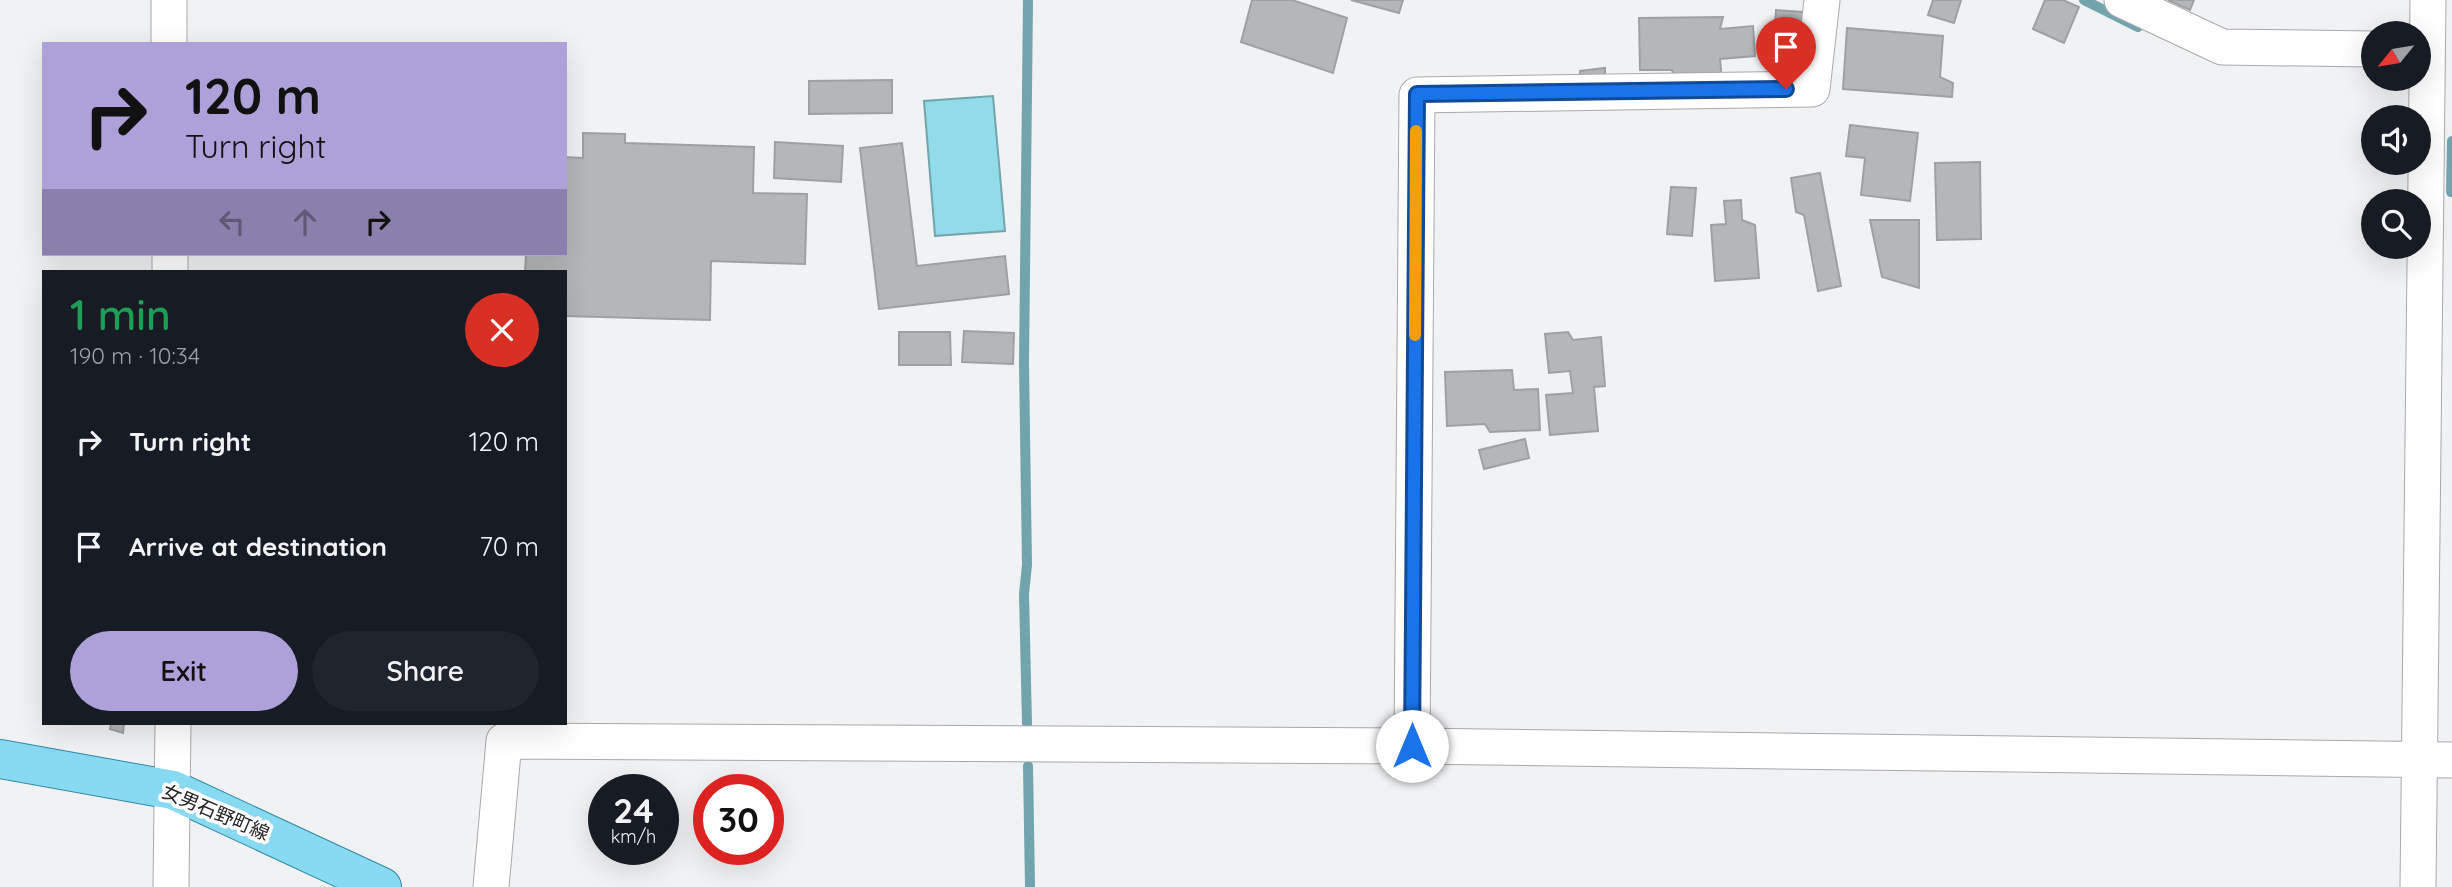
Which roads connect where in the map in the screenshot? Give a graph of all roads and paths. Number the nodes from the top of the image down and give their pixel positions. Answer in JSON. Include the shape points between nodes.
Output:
{"nodes":[{"id":1,"x":169,"y":0,"type":"edge"},
{"id":2,"x":1822,"y":0,"type":"edge"},
{"id":3,"x":2122,"y":0,"type":"edge"},
{"id":4,"x":2428,"y":0,"type":"edge"},
{"id":5,"x":2425,"y":21,"type":"edge"},
{"id":6,"x":169,"y":42,"type":"edge"},
{"id":7,"x":2361,"y":49,"type":"edge"},
{"id":8,"x":2423,"y":91,"type":"edge"},
{"id":9,"x":173,"y":725,"type":"edge"},
{"id":10,"x":1412,"y":746,"type":"junction"},
{"id":11,"x":0,"y":759,"type":"edge"},
{"id":12,"x":2435,"y":760,"type":"edge"},
{"id":13,"x":173,"y":790,"type":"junction"},
{"id":14,"x":171,"y":887,"type":"edge"},
{"id":15,"x":382,"y":887,"type":"edge"},
{"id":16,"x":491,"y":887,"type":"edge"},
{"id":17,"x":2418,"y":887,"type":"edge"}],
"edges":[{"from":1,"to":6,"type":"street"},
{"from":2,"to":10,"type":"street","via":[[1812,89],[1417,94]]},
{"from":3,"to":7,"type":"street","via":[[2222,47]]},
{"from":4,"to":5,"type":"street"},
{"from":8,"to":12,"type":"street"},
{"from":9,"to":13,"type":"street"},
{"from":10,"to":12,"type":"street"},
{"from":10,"to":16,"type":"street","via":[[504,741]]},
{"from":11,"to":13,"type":"main road","name":"女男石野町線"},
{"from":12,"to":17,"type":"street"},
{"from":13,"to":14,"type":"street"},
{"from":13,"to":15,"type":"main road","name":"女男石野町線"}]}
